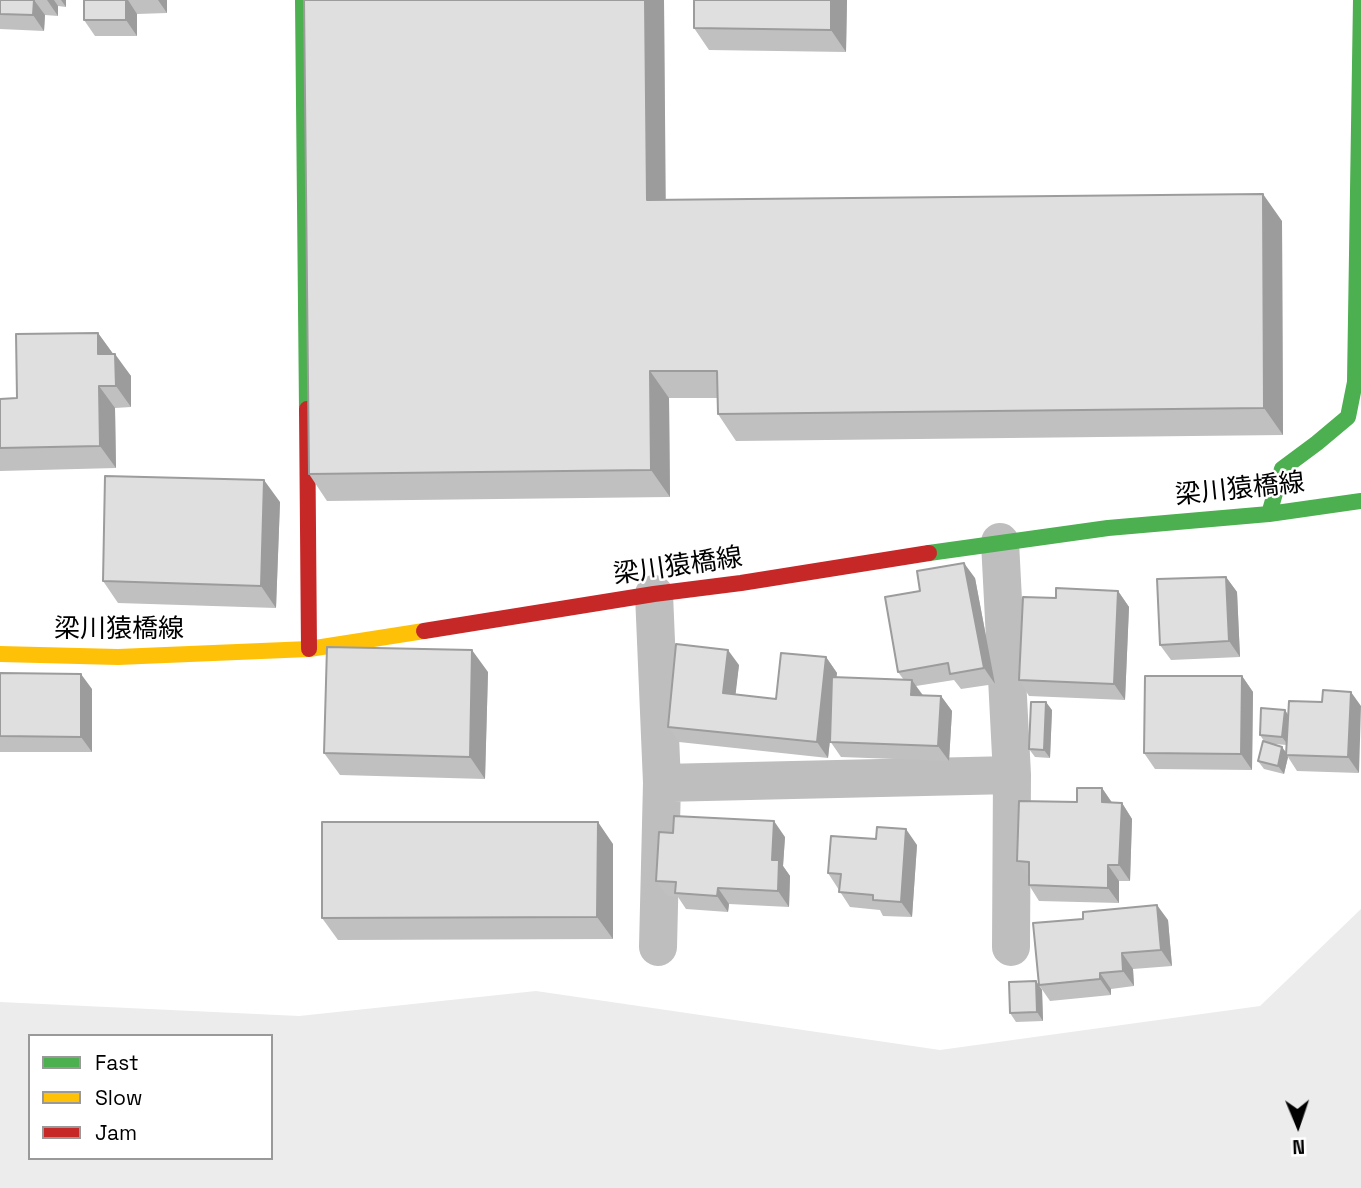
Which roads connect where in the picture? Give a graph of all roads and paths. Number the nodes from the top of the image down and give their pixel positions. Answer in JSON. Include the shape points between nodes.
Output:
{"nodes":[{"id":1,"x":303,"y":0,"type":"edge"},
{"id":2,"x":1361,"y":0,"type":"edge"},
{"id":3,"x":1361,"y":501,"type":"edge"},
{"id":4,"x":1269,"y":514,"type":"junction"},
{"id":5,"x":1000,"y":542,"type":"junction"},
{"id":6,"x":654,"y":594,"type":"junction"},
{"id":7,"x":309,"y":649,"type":"junction"},
{"id":8,"x":0,"y":654,"type":"edge"},
{"id":9,"x":1012,"y":775,"type":"junction"},
{"id":10,"x":662,"y":783,"type":"junction"},
{"id":11,"x":658,"y":947,"type":"dead end"},
{"id":12,"x":1012,"y":947,"type":"dead end"}],
"edges":[{"from":1,"to":7,"type":"main road"},
{"from":2,"to":4,"type":"main road","via":[[1355,382],[1348,417],[1282,469]]},
{"from":3,"to":4,"type":"main road","name":"梁川猿橋線"},
{"from":4,"to":5,"type":"main road","name":"梁川猿橋線"},
{"from":5,"to":6,"type":"main road","name":"梁川猿橋線"},
{"from":5,"to":9,"type":"street"},
{"from":6,"to":7,"type":"main road","name":"梁川猿橋線"},
{"from":6,"to":10,"type":"street"},
{"from":7,"to":8,"type":"main road","name":"梁川猿橋線","via":[[118,657]]},
{"from":9,"to":10,"type":"street"},
{"from":9,"to":12,"type":"street"},
{"from":10,"to":11,"type":"street"}]}
